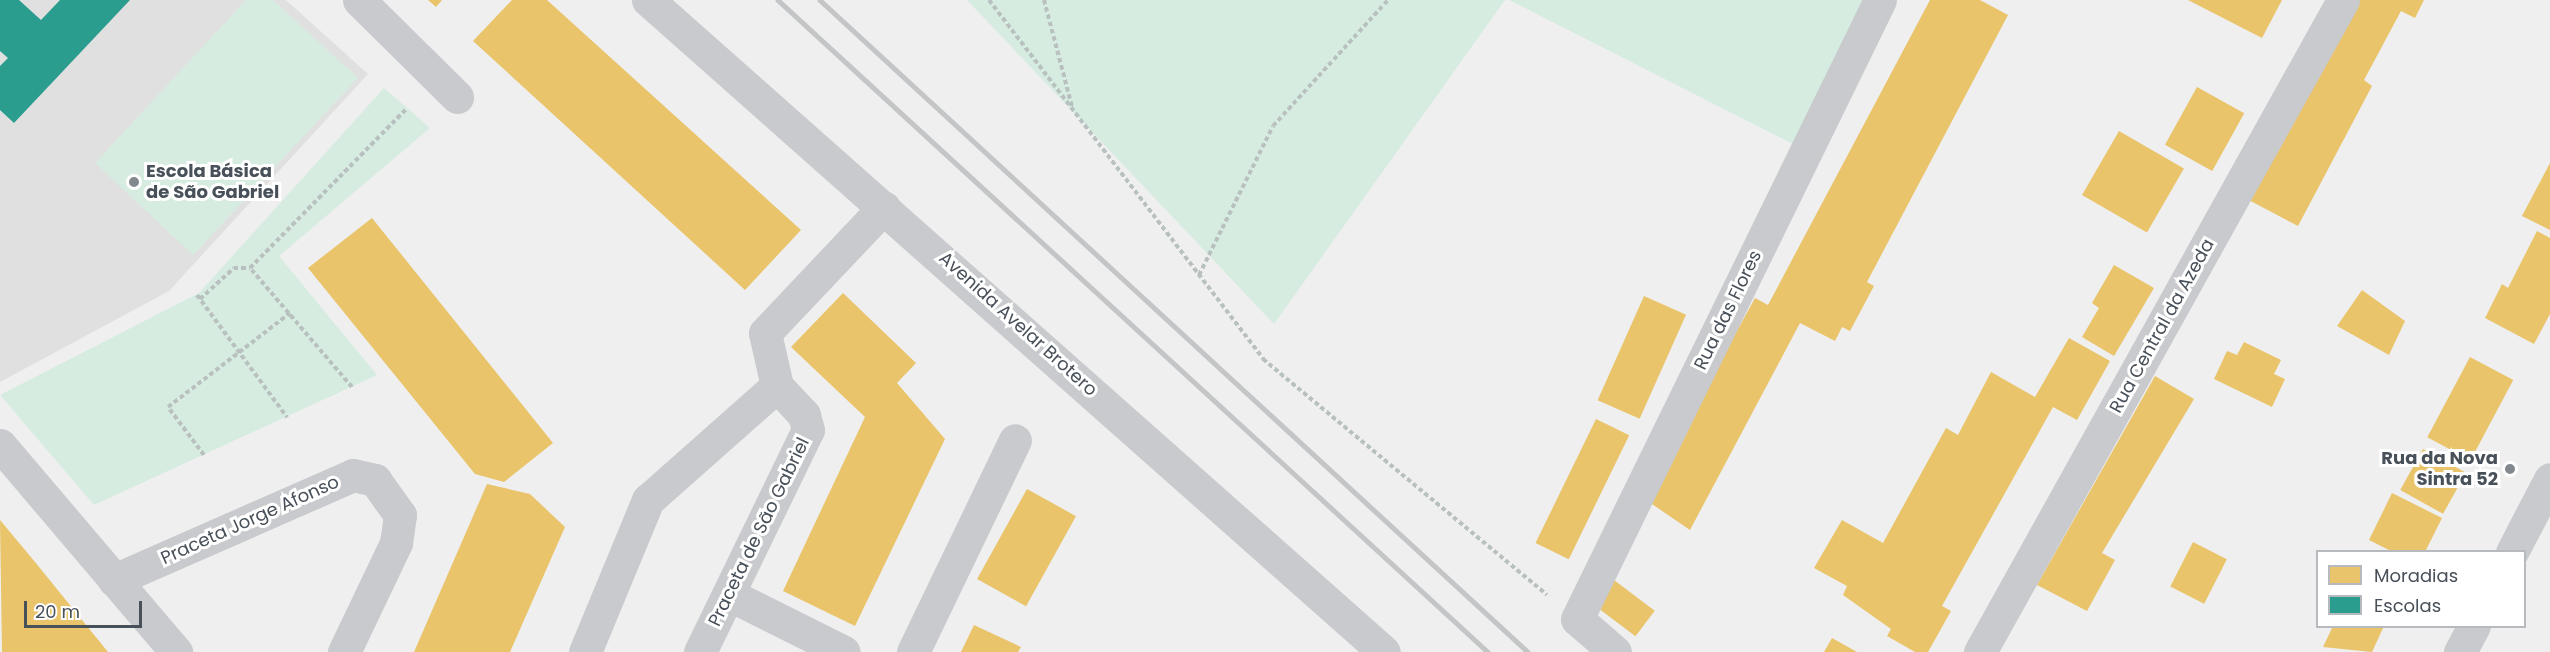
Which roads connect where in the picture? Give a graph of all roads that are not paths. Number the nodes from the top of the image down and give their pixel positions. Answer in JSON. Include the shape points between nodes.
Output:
{"nodes":[{"id":1,"x":358,"y":0,"type":"edge"},
{"id":2,"x":648,"y":0,"type":"edge"},
{"id":3,"x":1880,"y":0,"type":"edge"},
{"id":4,"x":2343,"y":0,"type":"edge"},
{"id":5,"x":457,"y":97,"type":"dead end"},
{"id":6,"x":884,"y":207,"type":"junction"},
{"id":7,"x":777,"y":386,"type":"junction"},
{"id":8,"x":1015,"y":440,"type":"dead end"},
{"id":9,"x":0,"y":445,"type":"edge"},
{"id":10,"x":2550,"y":479,"type":"edge"},
{"id":11,"x":2513,"y":550,"type":"edge"},
{"id":12,"x":114,"y":580,"type":"junction"},
{"id":13,"x":730,"y":595,"type":"junction"},
{"id":14,"x":2473,"y":628,"type":"edge"},
{"id":15,"x":176,"y":652,"type":"edge"},
{"id":16,"x":344,"y":652,"type":"edge"},
{"id":17,"x":585,"y":652,"type":"edge"},
{"id":18,"x":700,"y":652,"type":"edge"},
{"id":19,"x":844,"y":652,"type":"edge"},
{"id":20,"x":912,"y":652,"type":"edge"},
{"id":21,"x":1384,"y":652,"type":"edge"},
{"id":22,"x":1615,"y":652,"type":"edge"},
{"id":23,"x":1980,"y":652,"type":"edge"},
{"id":24,"x":2460,"y":652,"type":"edge"}],
"edges":[{"from":1,"to":5,"type":"street"},
{"from":2,"to":6,"type":"street","name":"Avenida Avelar Brotero"},
{"from":3,"to":22,"type":"street","name":"Rua das Flores","via":[[1576,619]]},
{"from":4,"to":23,"type":"street","name":"Rua Central da Azeda"},
{"from":6,"to":7,"type":"street","via":[[765,333]]},
{"from":6,"to":21,"type":"street","name":"Avenida Avelar Brotero"},
{"from":7,"to":13,"type":"street","name":"Praceta de São Gabriel","via":[[804,415],[808,430]]},
{"from":7,"to":17,"type":"street","via":[[648,500]]},
{"from":8,"to":20,"type":"street"},
{"from":9,"to":12,"type":"street"},
{"from":10,"to":11,"type":"street"},
{"from":12,"to":15,"type":"street"},
{"from":12,"to":16,"type":"street","name":"Praceta Jorge Afonso","via":[[354,475],[375,480],[400,515],[396,543]]},
{"from":13,"to":18,"type":"street","name":"Praceta de São Gabriel"},
{"from":13,"to":19,"type":"street"},
{"from":14,"to":24,"type":"street"}]}
